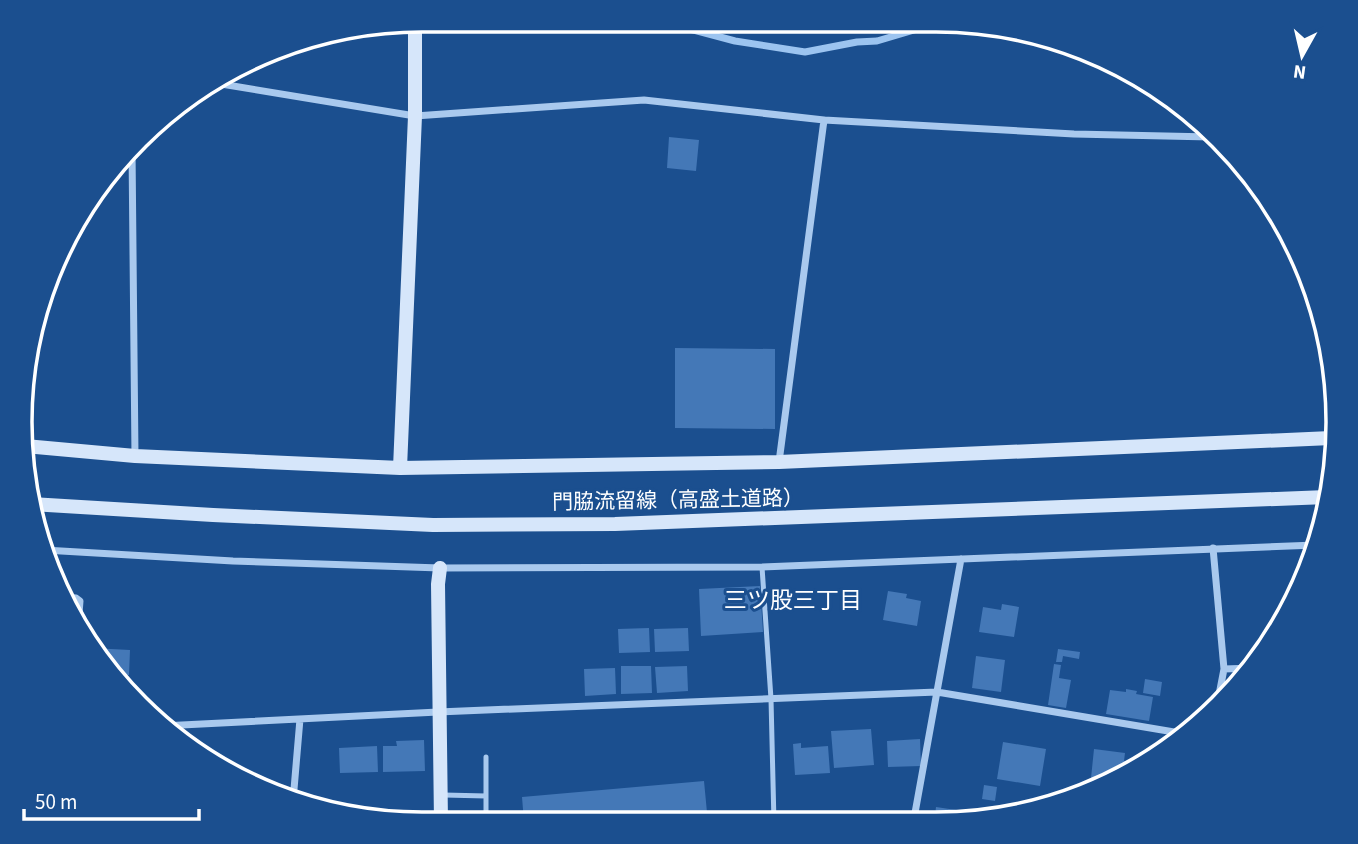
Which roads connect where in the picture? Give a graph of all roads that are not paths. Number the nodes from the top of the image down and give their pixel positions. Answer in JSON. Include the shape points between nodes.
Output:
{"nodes":[{"id":1,"x":415,"y":32,"type":"edge"},
{"id":2,"x":226,"y":85,"type":"edge"},
{"id":3,"x":415,"y":116,"type":"junction"},
{"id":4,"x":824,"y":120,"type":"junction"},
{"id":5,"x":1202,"y":137,"type":"edge"},
{"id":6,"x":132,"y":161,"type":"edge"},
{"id":7,"x":1326,"y":438,"type":"edge"},
{"id":8,"x":32,"y":447,"type":"edge"},
{"id":9,"x":135,"y":456,"type":"junction"},
{"id":10,"x":779,"y":461,"type":"junction"},
{"id":11,"x":400,"y":468,"type":"junction"},
{"id":12,"x":1319,"y":497,"type":"edge"},
{"id":13,"x":41,"y":505,"type":"edge"},
{"id":14,"x":1307,"y":545,"type":"edge"},
{"id":15,"x":1213,"y":548,"type":"junction"},
{"id":16,"x":53,"y":551,"type":"edge"},
{"id":17,"x":961,"y":559,"type":"junction"},
{"id":18,"x":762,"y":567,"type":"junction"},
{"id":19,"x":440,"y":568,"type":"junction"},
{"id":20,"x":1224,"y":669,"type":"junction"},
{"id":21,"x":1239,"y":669,"type":"edge"},
{"id":22,"x":1220,"y":689,"type":"edge"},
{"id":23,"x":937,"y":692,"type":"junction"},
{"id":24,"x":771,"y":699,"type":"junction"},
{"id":25,"x":438,"y":712,"type":"junction"},
{"id":26,"x":300,"y":719,"type":"junction"},
{"id":27,"x":176,"y":725,"type":"edge"},
{"id":28,"x":1174,"y":732,"type":"edge"},
{"id":29,"x":486,"y":757,"type":"dead end"},
{"id":30,"x":294,"y":791,"type":"edge"},
{"id":31,"x":441,"y":794,"type":"junction"},
{"id":32,"x":486,"y":796,"type":"junction"},
{"id":33,"x":441,"y":812,"type":"edge"},
{"id":34,"x":486,"y":812,"type":"edge"},
{"id":35,"x":774,"y":812,"type":"edge"},
{"id":36,"x":915,"y":812,"type":"edge"}],
"edges":[{"from":1,"to":3,"type":"street"},
{"from":2,"to":3,"type":"street"},
{"from":3,"to":4,"type":"street","via":[[644,100]]},
{"from":3,"to":11,"type":"street"},
{"from":4,"to":5,"type":"street"},
{"from":4,"to":10,"type":"street"},
{"from":6,"to":9,"type":"street"},
{"from":7,"to":10,"type":"street"},
{"from":8,"to":9,"type":"street"},
{"from":9,"to":11,"type":"street"},
{"from":10,"to":11,"type":"street"},
{"from":12,"to":13,"type":"street","name":"門脇流留線（高盛土道路）","via":[[615,524],[433,525]]},
{"from":14,"to":15,"type":"street"},
{"from":15,"to":17,"type":"street"},
{"from":15,"to":20,"type":"street"},
{"from":16,"to":19,"type":"street"},
{"from":17,"to":18,"type":"street"},
{"from":17,"to":23,"type":"street"},
{"from":18,"to":19,"type":"street"},
{"from":18,"to":24,"type":"lane"},
{"from":19,"to":25,"type":"street"},
{"from":20,"to":21,"type":"street"},
{"from":20,"to":22,"type":"street"},
{"from":23,"to":24,"type":"street"},
{"from":23,"to":28,"type":"street"},
{"from":23,"to":36,"type":"street"},
{"from":24,"to":25,"type":"street"},
{"from":24,"to":35,"type":"lane"},
{"from":25,"to":26,"type":"street"},
{"from":25,"to":31,"type":"street"},
{"from":26,"to":27,"type":"street"},
{"from":26,"to":30,"type":"street"},
{"from":29,"to":32,"type":"lane"},
{"from":31,"to":32,"type":"lane"},
{"from":31,"to":33,"type":"street"},
{"from":32,"to":34,"type":"lane"}]}
